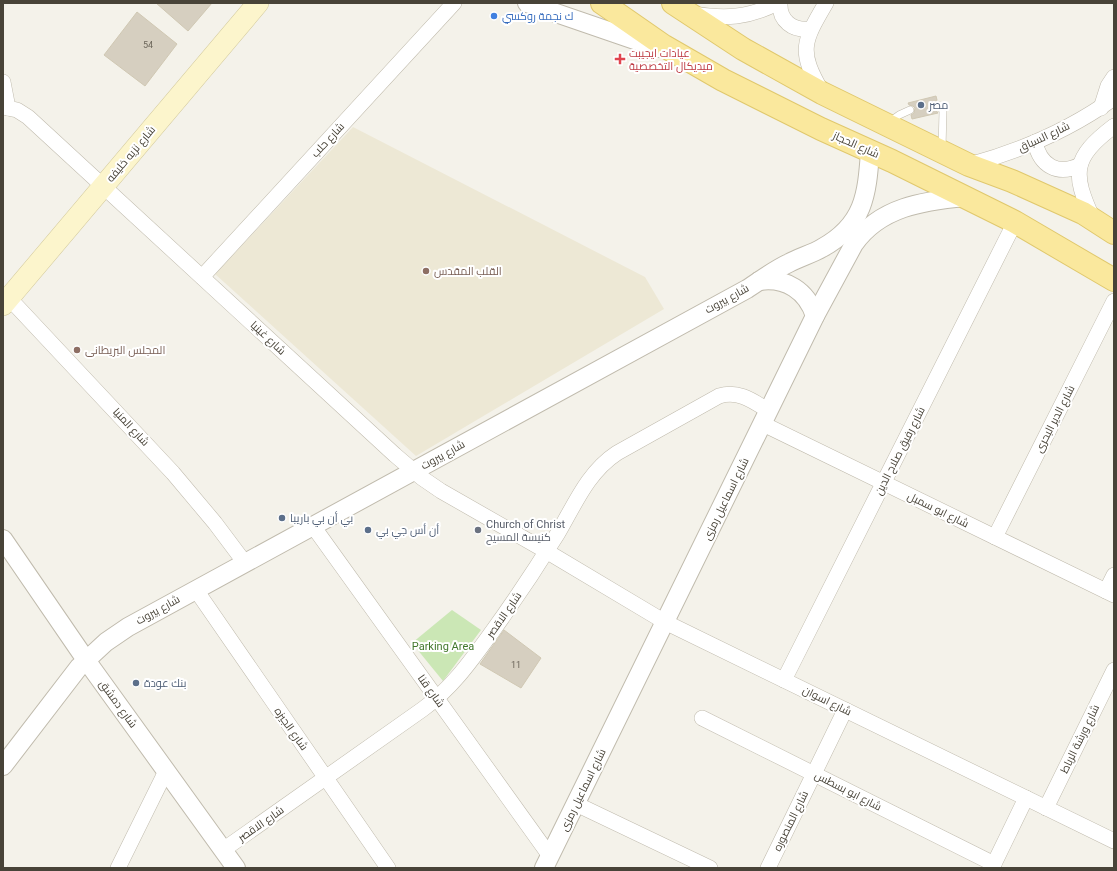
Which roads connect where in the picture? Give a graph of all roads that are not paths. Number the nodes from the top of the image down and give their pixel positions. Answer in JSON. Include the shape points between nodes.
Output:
{"nodes":[{"id":1,"x":258,"y":3,"type":"edge"},
{"id":2,"x":454,"y":3,"type":"edge"},
{"id":3,"x":527,"y":3,"type":"edge"},
{"id":4,"x":602,"y":3,"type":"edge"},
{"id":5,"x":779,"y":3,"type":"edge"},
{"id":6,"x":826,"y":3,"type":"edge"},
{"id":7,"x":680,"y":8,"type":"edge"},
{"id":8,"x":810,"y":29,"type":"junction"},
{"id":9,"x":676,"y":54,"type":"junction"},
{"id":10,"x":1114,"y":78,"type":"edge"},
{"id":11,"x":3,"y":82,"type":"edge"},
{"id":12,"x":822,"y":93,"type":"junction"},
{"id":13,"x":1114,"y":98,"type":"edge"},
{"id":14,"x":938,"y":105,"type":"dead end"},
{"id":15,"x":6,"y":108,"type":"edge"},
{"id":16,"x":1101,"y":108,"type":"junction"},
{"id":17,"x":910,"y":110,"type":"dead end"},
{"id":18,"x":885,"y":125,"type":"junction"},
{"id":19,"x":1114,"y":126,"type":"edge"},
{"id":20,"x":1035,"y":142,"type":"junction"},
{"id":21,"x":870,"y":152,"type":"junction"},
{"id":22,"x":942,"y":152,"type":"junction"},
{"id":23,"x":969,"y":165,"type":"junction"},
{"id":24,"x":1080,"y":165,"type":"junction"},
{"id":25,"x":104,"y":186,"type":"junction"},
{"id":26,"x":965,"y":197,"type":"junction"},
{"id":27,"x":1093,"y":219,"type":"junction"},
{"id":28,"x":1015,"y":222,"type":"junction"},
{"id":29,"x":1114,"y":233,"type":"edge"},
{"id":30,"x":202,"y":277,"type":"junction"},
{"id":31,"x":1114,"y":280,"type":"edge"},
{"id":32,"x":759,"y":281,"type":"junction"},
{"id":33,"x":1114,"y":301,"type":"edge"},
{"id":34,"x":6,"y":302,"type":"edge"},
{"id":35,"x":815,"y":316,"type":"junction"},
{"id":36,"x":766,"y":418,"type":"junction"},
{"id":37,"x":413,"y":471,"type":"junction"},
{"id":38,"x":884,"y":483,"type":"junction"},
{"id":39,"x":313,"y":526,"type":"junction"},
{"id":40,"x":996,"y":537,"type":"junction"},
{"id":41,"x":3,"y":539,"type":"edge"},
{"id":42,"x":546,"y":551,"type":"junction"},
{"id":43,"x":245,"y":563,"type":"junction"},
{"id":44,"x":1114,"y":575,"type":"edge"},
{"id":45,"x":196,"y":590,"type":"junction"},
{"id":46,"x":1110,"y":593,"type":"edge"},
{"id":47,"x":666,"y":622,"type":"junction"},
{"id":48,"x":86,"y":660,"type":"junction"},
{"id":49,"x":1114,"y":670,"type":"edge"},
{"id":50,"x":784,"y":680,"type":"junction"},
{"id":51,"x":437,"y":698,"type":"junction"},
{"id":52,"x":846,"y":710,"type":"junction"},
{"id":53,"x":702,"y":718,"type":"dead end"},
{"id":54,"x":3,"y":766,"type":"edge"},
{"id":55,"x":166,"y":771,"type":"junction"},
{"id":56,"x":814,"y":774,"type":"junction"},
{"id":57,"x":326,"y":778,"type":"junction"},
{"id":58,"x":1026,"y":798,"type":"junction"},
{"id":59,"x":576,"y":804,"type":"junction"},
{"id":60,"x":1046,"y":808,"type":"junction"},
{"id":61,"x":1114,"y":840,"type":"edge"},
{"id":62,"x":223,"y":850,"type":"junction"},
{"id":63,"x":547,"y":862,"type":"edge"},
{"id":64,"x":993,"y":866,"type":"edge"},
{"id":65,"x":118,"y":868,"type":"edge"},
{"id":66,"x":236,"y":868,"type":"edge"},
{"id":67,"x":388,"y":868,"type":"edge"},
{"id":68,"x":710,"y":868,"type":"edge"},
{"id":69,"x":768,"y":868,"type":"edge"}],
"edges":[{"from":1,"to":25,"type":"main road","name":"شارع نزيه خليفه"},
{"from":2,"to":30,"type":"street","name":"شارع حلب"},
{"from":3,"to":9,"type":"street"},
{"from":4,"to":9,"type":"main road","name":"شارع الحجاز"},
{"from":5,"to":7,"type":"street","via":[[755,13],[732,18],[708,16]]},
{"from":5,"to":8,"type":"street","via":[[787,23],[798,29]]},
{"from":6,"to":8,"type":"street"},
{"from":7,"to":12,"type":"main road","via":[[743,49]]},
{"from":8,"to":12,"type":"street","via":[[806,43],[808,64]]},
{"from":9,"to":21,"type":"main road","name":"شارع الحجاز","via":[[723,80]]},
{"from":10,"to":16,"type":"street","via":[[1108,86]]},
{"from":11,"to":15,"type":"street"},
{"from":12,"to":18,"type":"main road"},
{"from":13,"to":16,"type":"street","name":"شارع السباق"},
{"from":14,"to":22,"type":"lane","via":[[943,112]]},
{"from":15,"to":25,"type":"street","name":"شارع غينيا","via":[[28,117]]},
{"from":16,"to":20,"type":"street","name":"شارع السباق"},
{"from":17,"to":18,"type":"lane"},
{"from":18,"to":22,"type":"main road"},
{"from":19,"to":24,"type":"street","via":[[1091,145]]},
{"from":20,"to":23,"type":"street","name":"شارع السباق"},
{"from":20,"to":24,"type":"street","via":[[1040,156],[1051,167],[1066,170]]},
{"from":21,"to":26,"type":"main road","name":"شارع الحجاز"},
{"from":21,"to":32,"type":"street","name":"شارع بيروت","via":[[863,202],[846,231],[828,244]]},
{"from":22,"to":23,"type":"main road"},
{"from":23,"to":27,"type":"main road","via":[[1012,181]]},
{"from":24,"to":27,"type":"street","via":[[1080,185]]},
{"from":25,"to":30,"type":"street","name":"شارع غينيا"},
{"from":25,"to":34,"type":"main road","name":"شارع نزيه خليفه"},
{"from":26,"to":28,"type":"main road","name":"شارع الحجاز"},
{"from":26,"to":35,"type":"street","name":"شارع اسماعيل رمزى","via":[[930,200],[903,208],[870,226],[859,236]]},
{"from":27,"to":29,"type":"main road"},
{"from":28,"to":31,"type":"main road","name":"شارع الحجاز"},
{"from":28,"to":38,"type":"street","name":"شارع رفيق صلاح الدين"},
{"from":30,"to":37,"type":"street","name":"شارع غينيا"},
{"from":32,"to":35,"type":"street","via":[[776,280],[792,286],[805,296]]},
{"from":32,"to":37,"type":"street","name":"شارع بيروت"},
{"from":33,"to":40,"type":"street","name":"شارع الدير البحرى"},
{"from":34,"to":43,"type":"street","name":"شارع المنيا","via":[[173,473]]},
{"from":35,"to":36,"type":"street","name":"شارع اسماعيل رمزى"},
{"from":36,"to":38,"type":"street","name":"شارع ابو سمبل"},
{"from":36,"to":42,"type":"street","name":"شارع الاقصر","via":[[740,395],[719,396],[617,453],[591,477]]},
{"from":36,"to":47,"type":"street","name":"شارع اسماعيل رمزى"},
{"from":37,"to":39,"type":"street","name":"شارع بيروت"},
{"from":37,"to":42,"type":"street","name":"شارع غينيا","via":[[441,491]]},
{"from":38,"to":40,"type":"street","name":"شارع ابو سمبل"},
{"from":38,"to":50,"type":"street","name":"شارع رفيق صلاح الدين"},
{"from":39,"to":43,"type":"street","name":"شارع بيروت"},
{"from":39,"to":51,"type":"street","name":"شارع قنا"},
{"from":40,"to":46,"type":"street","name":"شارع ابو سمبل"},
{"from":41,"to":48,"type":"street","name":"شارع دمشق"},
{"from":42,"to":47,"type":"street","name":"شارع اسوان"},
{"from":42,"to":51,"type":"street","name":"شارع الاقصر","via":[[476,654],[461,674]]},
{"from":43,"to":45,"type":"street","name":"شارع بيروت"},
{"from":44,"to":46,"type":"street"},
{"from":45,"to":48,"type":"street","name":"شارع بيروت","via":[[128,627]]},
{"from":45,"to":57,"type":"street","name":"شارع الجيزه"},
{"from":47,"to":50,"type":"street","name":"شارع اسوان"},
{"from":47,"to":59,"type":"street","name":"شارع اسماعيل رمزى"},
{"from":48,"to":54,"type":"street","name":"شارع بيروت"},
{"from":48,"to":55,"type":"street","name":"شارع دمشق"},
{"from":49,"to":60,"type":"street","name":"شارع ورشة الرباط"},
{"from":50,"to":52,"type":"street","name":"شارع اسوان"},
{"from":51,"to":57,"type":"street","name":"شارع الاقصر"},
{"from":51,"to":63,"type":"street","name":"شارع قنا"},
{"from":52,"to":56,"type":"street","name":"شارع المنصوره"},
{"from":52,"to":58,"type":"street","name":"شارع اسوان"},
{"from":53,"to":56,"type":"street","name":"شارع ابو بسطس"},
{"from":55,"to":62,"type":"street","name":"شارع دمشق"},
{"from":55,"to":65,"type":"street"},
{"from":56,"to":64,"type":"street","name":"شارع ابو بسطس"},
{"from":56,"to":69,"type":"street","name":"شارع المنصوره"},
{"from":57,"to":62,"type":"street","name":"شارع الاقصر"},
{"from":57,"to":67,"type":"street","name":"شارع الجيزه"},
{"from":58,"to":60,"type":"street","name":"شارع اسوان"},
{"from":58,"to":64,"type":"street"},
{"from":59,"to":63,"type":"street","name":"شارع اسماعيل رمزى"},
{"from":59,"to":68,"type":"street"},
{"from":60,"to":61,"type":"street","name":"شارع اسوان"},
{"from":62,"to":66,"type":"street","name":"شارع دمشق"}]}
